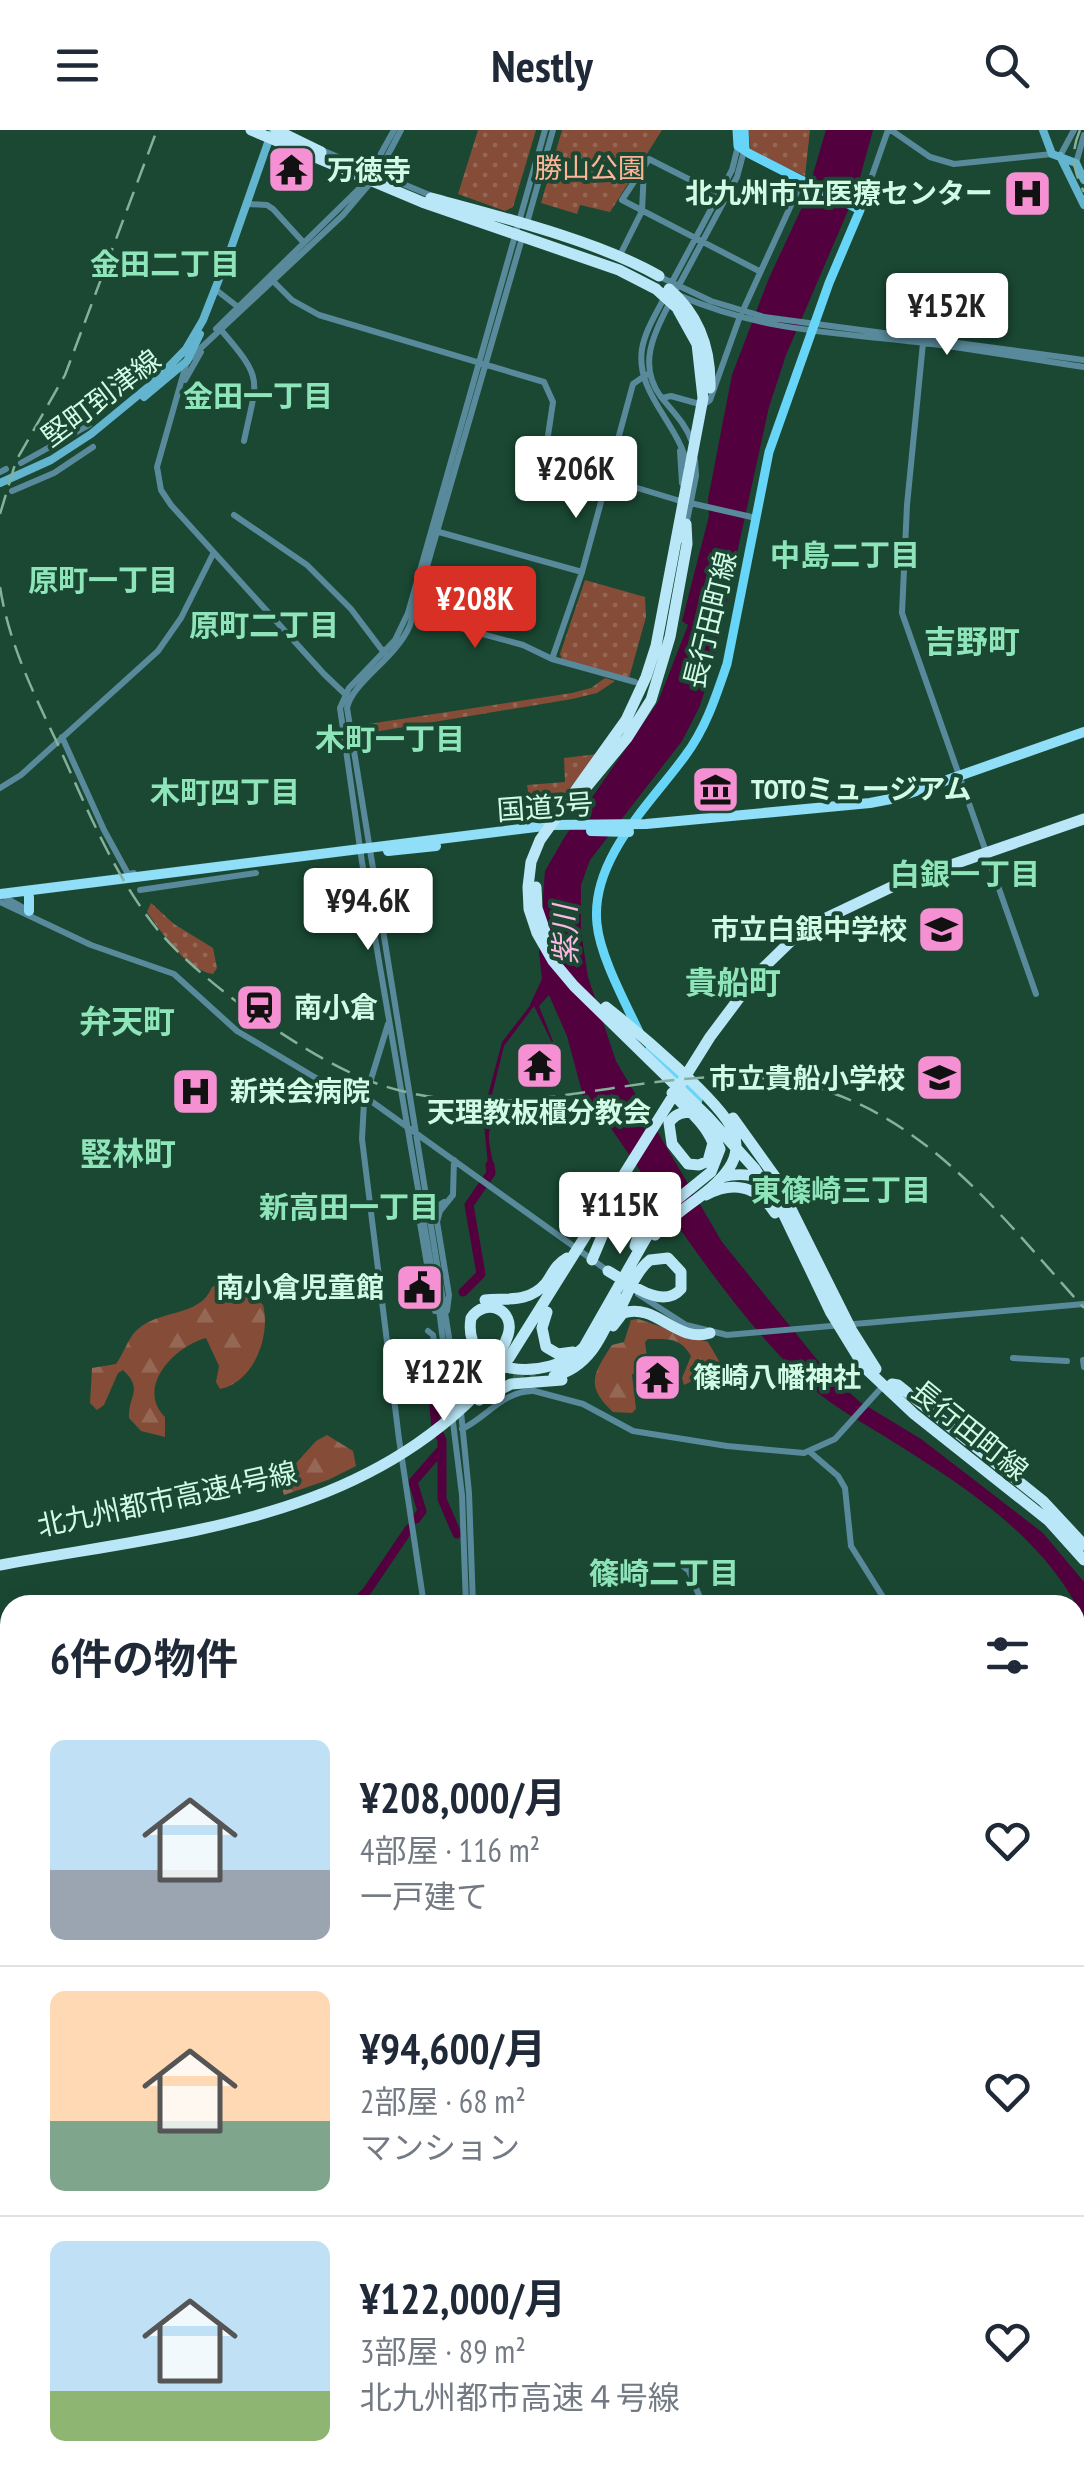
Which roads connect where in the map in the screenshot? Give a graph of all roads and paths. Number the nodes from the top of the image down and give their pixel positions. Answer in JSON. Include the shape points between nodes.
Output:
{"nodes":[{"id":1,"x":250,"y":130,"type":"edge"},
{"id":2,"x":272,"y":130,"type":"edge"},
{"id":3,"x":397,"y":130,"type":"edge"},
{"id":4,"x":545,"y":130,"type":"edge"},
{"id":5,"x":553,"y":130,"type":"edge"},
{"id":6,"x":740,"y":130,"type":"edge"},
{"id":7,"x":889,"y":130,"type":"edge"},
{"id":8,"x":1044,"y":130,"type":"edge"},
{"id":9,"x":1074,"y":130,"type":"edge"},
{"id":10,"x":1084,"y":135,"type":"edge"},
{"id":11,"x":741,"y":148,"type":"junction"},
{"id":12,"x":1056,"y":155,"type":"junction"},
{"id":13,"x":324,"y":156,"type":"junction"},
{"id":14,"x":1076,"y":164,"type":"junction"},
{"id":15,"x":644,"y":168,"type":"junction"},
{"id":16,"x":376,"y":172,"type":"junction"},
{"id":17,"x":802,"y":180,"type":"junction"},
{"id":18,"x":1084,"y":180,"type":"edge"},
{"id":19,"x":366,"y":184,"type":"junction"},
{"id":20,"x":722,"y":197,"type":"junction"},
{"id":21,"x":424,"y":199,"type":"junction"},
{"id":22,"x":248,"y":204,"type":"junction"},
{"id":23,"x":1084,"y":205,"type":"edge"},
{"id":24,"x":642,"y":210,"type":"junction"},
{"id":25,"x":860,"y":210,"type":"junction"},
{"id":26,"x":522,"y":226,"type":"junction"},
{"id":27,"x":518,"y":239,"type":"junction"},
{"id":28,"x":699,"y":240,"type":"junction"},
{"id":29,"x":306,"y":245,"type":"junction"},
{"id":30,"x":621,"y":253,"type":"dead end"},
{"id":31,"x":759,"y":272,"type":"junction"},
{"id":32,"x":272,"y":279,"type":"junction"},
{"id":33,"x":676,"y":283,"type":"junction"},
{"id":34,"x":664,"y":287,"type":"junction"},
{"id":35,"x":215,"y":289,"type":"junction"},
{"id":36,"x":238,"y":307,"type":"junction"},
{"id":37,"x":744,"y":316,"type":"junction"},
{"id":38,"x":808,"y":327,"type":"junction"},
{"id":39,"x":221,"y":330,"type":"junction"},
{"id":40,"x":211,"y":340,"type":"junction"},
{"id":41,"x":924,"y":340,"type":"junction"},
{"id":42,"x":193,"y":349,"type":"junction"},
{"id":43,"x":482,"y":363,"type":"junction"},
{"id":44,"x":1084,"y":364,"type":"edge"},
{"id":45,"x":647,"y":375,"type":"junction"},
{"id":46,"x":185,"y":380,"type":"junction"},
{"id":47,"x":157,"y":382,"type":"junction"},
{"id":48,"x":178,"y":395,"type":"junction"},
{"id":49,"x":662,"y":398,"type":"junction"},
{"id":50,"x":89,"y":425,"type":"dead end"},
{"id":51,"x":244,"y":441,"type":"dead end"},
{"id":52,"x":93,"y":446,"type":"dead end"},
{"id":53,"x":21,"y":463,"type":"dead end"},
{"id":54,"x":606,"y":480,"type":"junction"},
{"id":55,"x":0,"y":486,"type":"edge"},
{"id":56,"x":12,"y":491,"type":"dead end"},
{"id":57,"x":684,"y":502,"type":"junction"},
{"id":58,"x":234,"y":516,"type":"dead end"},
{"id":59,"x":754,"y":518,"type":"junction"},
{"id":60,"x":686,"y":524,"type":"junction"},
{"id":61,"x":436,"y":531,"type":"junction"},
{"id":62,"x":214,"y":554,"type":"junction"},
{"id":63,"x":582,"y":572,"type":"junction"},
{"id":64,"x":658,"y":591,"type":"dead end"},
{"id":65,"x":668,"y":595,"type":"junction"},
{"id":66,"x":411,"y":614,"type":"junction"},
{"id":67,"x":387,"y":656,"type":"junction"},
{"id":68,"x":552,"y":659,"type":"junction"},
{"id":69,"x":635,"y":682,"type":"dead end"},
{"id":70,"x":347,"y":696,"type":"junction"},
{"id":71,"x":1084,"y":735,"type":"edge"},
{"id":72,"x":616,"y":736,"type":"junction"},
{"id":73,"x":62,"y":737,"type":"junction"},
{"id":74,"x":961,"y":779,"type":"junction"},
{"id":75,"x":0,"y":788,"type":"edge"},
{"id":76,"x":570,"y":807,"type":"junction"},
{"id":77,"x":1084,"y":816,"type":"edge"},
{"id":78,"x":557,"y":828,"type":"junction"},
{"id":79,"x":624,"y":829,"type":"junction"},
{"id":80,"x":365,"y":851,"type":"junction"},
{"id":81,"x":256,"y":858,"type":"dead end"},
{"id":82,"x":256,"y":873,"type":"dead end"},
{"id":83,"x":82,"y":887,"type":"junction"},
{"id":84,"x":140,"y":890,"type":"dead end"},
{"id":85,"x":29,"y":897,"type":"junction"},
{"id":86,"x":1,"y":898,"type":"edge"},
{"id":87,"x":29,"y":911,"type":"junction"},
{"id":88,"x":42,"y":920,"type":"junction"},
{"id":89,"x":574,"y":986,"type":"junction"},
{"id":90,"x":1036,"y":994,"type":"dead end"},
{"id":91,"x":606,"y":1007,"type":"junction"},
{"id":92,"x":388,"y":1013,"type":"junction"},
{"id":93,"x":398,"y":1049,"type":"junction"},
{"id":94,"x":670,"y":1063,"type":"junction"},
{"id":95,"x":657,"y":1075,"type":"junction"},
{"id":96,"x":733,"y":1138,"type":"junction"},
{"id":97,"x":454,"y":1159,"type":"junction"},
{"id":98,"x":450,"y":1199,"type":"junction"},
{"id":99,"x":657,"y":1228,"type":"junction"},
{"id":100,"x":592,"y":1260,"type":"junction"},
{"id":101,"x":568,"y":1264,"type":"junction"},
{"id":102,"x":811,"y":1264,"type":"junction"},
{"id":103,"x":608,"y":1271,"type":"junction"},
{"id":104,"x":629,"y":1275,"type":"junction"},
{"id":105,"x":621,"y":1290,"type":"junction"},
{"id":106,"x":1084,"y":1304,"type":"edge"},
{"id":107,"x":443,"y":1316,"type":"junction"},
{"id":108,"x":836,"y":1318,"type":"junction"},
{"id":109,"x":614,"y":1324,"type":"junction"},
{"id":110,"x":428,"y":1330,"type":"dead end"},
{"id":111,"x":710,"y":1333,"type":"junction"},
{"id":112,"x":590,"y":1334,"type":"junction"},
{"id":113,"x":607,"y":1338,"type":"junction"},
{"id":114,"x":1013,"y":1358,"type":"dead end"},
{"id":115,"x":449,"y":1360,"type":"junction"},
{"id":116,"x":1067,"y":1361,"type":"dead end"},
{"id":117,"x":498,"y":1367,"type":"junction"},
{"id":118,"x":883,"y":1385,"type":"junction"},
{"id":119,"x":486,"y":1396,"type":"junction"},
{"id":120,"x":466,"y":1402,"type":"junction"},
{"id":121,"x":909,"y":1411,"type":"junction"},
{"id":122,"x":459,"y":1429,"type":"junction"},
{"id":123,"x":810,"y":1452,"type":"junction"},
{"id":124,"x":397,"y":1456,"type":"junction"},
{"id":125,"x":1084,"y":1548,"type":"edge"},
{"id":126,"x":0,"y":1562,"type":"edge"},
{"id":127,"x":679,"y":1563,"type":"dead end"},
{"id":128,"x":1084,"y":1563,"type":"edge"},
{"id":129,"x":423,"y":1595,"type":"edge"},
{"id":130,"x":469,"y":1595,"type":"edge"},
{"id":131,"x":699,"y":1595,"type":"edge"},
{"id":132,"x":882,"y":1595,"type":"edge"}],
"edges":[{"from":1,"to":13,"type":"highway"},
{"from":1,"to":19,"type":"street"},
{"from":2,"to":13,"type":"highway"},
{"from":2,"to":16,"type":"street"},
{"from":2,"to":22,"type":"main road","name":"堅町到津線"},
{"from":3,"to":16,"type":"street"},
{"from":4,"to":26,"type":"street"},
{"from":5,"to":26,"type":"street"},
{"from":6,"to":11,"type":"main road"},
{"from":7,"to":12,"type":"street","via":[[954,164]]},
{"from":7,"to":25,"type":"street"},
{"from":8,"to":12,"type":"main road"},
{"from":9,"to":12,"type":"street"},
{"from":10,"to":14,"type":"street"},
{"from":11,"to":17,"type":"main road"},
{"from":11,"to":20,"type":"street","via":[[740,169]]},
{"from":12,"to":14,"type":"main road"},
{"from":12,"to":23,"type":"main road"},
{"from":13,"to":21,"type":"highway"},
{"from":13,"to":34,"type":"highway","via":[[441,216]]},
{"from":14,"to":18,"type":"main road"},
{"from":15,"to":20,"type":"street","via":[[649,158]]},
{"from":15,"to":24,"type":"street"},
{"from":15,"to":24,"type":"street","via":[[622,200]]},
{"from":16,"to":19,"type":"street"},
{"from":16,"to":26,"type":"street"},
{"from":17,"to":25,"type":"main road"},
{"from":17,"to":31,"type":"street"},
{"from":19,"to":27,"type":"street"},
{"from":19,"to":29,"type":"street"},
{"from":20,"to":28,"type":"street"},
{"from":21,"to":34,"type":"highway","via":[[641,266]]},
{"from":21,"to":72,"type":"highway","via":[[632,276],[672,302],[697,344],[700,414],[659,632],[646,677]]},
{"from":21,"to":76,"type":"highway","via":[[650,277],[682,302],[706,346],[710,398],[662,648],[632,722]]},
{"from":22,"to":29,"type":"street","via":[[273,209]]},
{"from":22,"to":35,"type":"main road","name":"堅町到津線"},
{"from":24,"to":28,"type":"street"},
{"from":24,"to":30,"type":"street"},
{"from":25,"to":38,"type":"main road","name":"長行田町線"},
{"from":26,"to":27,"type":"street"},
{"from":26,"to":34,"type":"street"},
{"from":27,"to":34,"type":"street"},
{"from":27,"to":43,"type":"street"},
{"from":28,"to":31,"type":"street"},
{"from":28,"to":33,"type":"street"},
{"from":29,"to":32,"type":"street"},
{"from":31,"to":37,"type":"street"},
{"from":32,"to":36,"type":"street"},
{"from":32,"to":39,"type":"street"},
{"from":32,"to":43,"type":"street","via":[[319,315]]},
{"from":33,"to":34,"type":"street"},
{"from":33,"to":34,"type":"street"},
{"from":33,"to":37,"type":"street"},
{"from":34,"to":37,"type":"street"},
{"from":34,"to":45,"type":"street"},
{"from":35,"to":36,"type":"street"},
{"from":35,"to":42,"type":"main road","name":"堅町到津線"},
{"from":36,"to":42,"type":"street"},
{"from":37,"to":38,"type":"street"},
{"from":37,"to":49,"type":"street","via":[[707,404]]},
{"from":38,"to":41,"type":"street"},
{"from":38,"to":59,"type":"main road","name":"長行田町線"},
{"from":39,"to":40,"type":"street"},
{"from":39,"to":51,"type":"street","via":[[254,372]]},
{"from":40,"to":42,"type":"street"},
{"from":40,"to":42,"type":"street"},
{"from":40,"to":46,"type":"street"},
{"from":41,"to":44,"type":"street"},
{"from":41,"to":74,"type":"street","via":[[902,613]]},
{"from":42,"to":46,"type":"street"},
{"from":42,"to":47,"type":"main road","name":"堅町到津線"},
{"from":42,"to":47,"type":"main road","name":"堅町到津線"},
{"from":42,"to":48,"type":"street"},
{"from":43,"to":54,"type":"street","via":[[544,382],[554,402],[549,455],[566,468]]},
{"from":43,"to":61,"type":"street"},
{"from":45,"to":49,"type":"street"},
{"from":45,"to":54,"type":"street","via":[[633,384]]},
{"from":45,"to":57,"type":"street","via":[[676,435]]},
{"from":46,"to":48,"type":"street"},
{"from":47,"to":48,"type":"street","via":[[173,386]]},
{"from":47,"to":55,"type":"main road","name":"堅町到津線","via":[[53,464]]},
{"from":48,"to":62,"type":"street","via":[[159,451],[158,483]]},
{"from":49,"to":57,"type":"street","via":[[692,443],[696,476]]},
{"from":50,"to":53,"type":"street"},
{"from":52,"to":56,"type":"street"},
{"from":54,"to":57,"type":"street"},
{"from":54,"to":63,"type":"street"},
{"from":57,"to":59,"type":"street"},
{"from":57,"to":60,"type":"street"},
{"from":57,"to":65,"type":"street"},
{"from":57,"to":72,"type":"highway","via":[[646,661]]},
{"from":58,"to":67,"type":"street","via":[[306,564]]},
{"from":59,"to":79,"type":"main road","name":"長行田町線","via":[[727,664],[704,726]]},
{"from":60,"to":65,"type":"street"},
{"from":60,"to":76,"type":"highway","via":[[668,648],[651,700]]},
{"from":61,"to":63,"type":"street"},
{"from":61,"to":66,"type":"street"},
{"from":62,"to":70,"type":"street"},
{"from":62,"to":73,"type":"street","via":[[158,650]]},
{"from":63,"to":68,"type":"street"},
{"from":64,"to":65,"type":"street"},
{"from":65,"to":78,"type":"street","via":[[655,662],[634,711]]},
{"from":66,"to":67,"type":"street"},
{"from":66,"to":68,"type":"street"},
{"from":67,"to":70,"type":"street"},
{"from":68,"to":69,"type":"street"},
{"from":70,"to":80,"type":"street","via":[[340,714]]},
{"from":71,"to":74,"type":"highway","name":"国道3号"},
{"from":72,"to":89,"type":"highway","via":[[546,827],[529,875],[537,933]]},
{"from":73,"to":75,"type":"street"},
{"from":73,"to":81,"type":"street","via":[[128,874]]},
{"from":74,"to":79,"type":"highway","name":"国道3号","via":[[871,809]]},
{"from":74,"to":90,"type":"street"},
{"from":76,"to":91,"type":"highway","via":[[539,864],[538,908],[560,958]]},
{"from":77,"to":101,"type":"highway","via":[[868,896],[792,940],[728,1011]]},
{"from":78,"to":79,"type":"highway","name":"国道3号"},
{"from":78,"to":80,"type":"highway","name":"国道3号"},
{"from":79,"to":96,"type":"main road","name":"長行田町線","via":[[602,881],[599,937],[643,1039]]},
{"from":80,"to":83,"type":"highway","name":"国道3号"},
{"from":80,"to":92,"type":"street"},
{"from":80,"to":93,"type":"street"},
{"from":82,"to":84,"type":"street"},
{"from":83,"to":85,"type":"highway","name":"国道3号"},
{"from":83,"to":86,"type":"highway","name":"国道3号"},
{"from":85,"to":86,"type":"highway","name":"国道3号"},
{"from":85,"to":87,"type":"highway"},
{"from":86,"to":87,"type":"street"},
{"from":86,"to":88,"type":"street"},
{"from":87,"to":88,"type":"street"},
{"from":88,"to":97,"type":"street","via":[[174,974],[237,1031],[316,1078],[371,1101]]},
{"from":89,"to":95,"type":"highway"},
{"from":89,"to":108,"type":"highway","via":[[755,1169]]},
{"from":91,"to":94,"type":"highway"},
{"from":91,"to":118,"type":"highway","via":[[760,1166]]},
{"from":92,"to":93,"type":"street"},
{"from":92,"to":129,"type":"street","via":[[364,1102],[362,1139]]},
{"from":93,"to":107,"type":"street"},
{"from":94,"to":99,"type":"highway","via":[[726,1120],[736,1149],[725,1173]]},
{"from":94,"to":102,"type":"highway","via":[[740,1126],[811,1238]]},
{"from":95,"to":96,"type":"highway","via":[[712,1138],[711,1157],[699,1165],[683,1160],[670,1138],[671,1119],[687,1112],[707,1118]]},
{"from":95,"to":99,"type":"highway","via":[[710,1127],[720,1149],[711,1172],[670,1206]]},
{"from":96,"to":102,"type":"main road","name":"長行田町線","via":[[776,1194]]},
{"from":97,"to":98,"type":"street"},
{"from":97,"to":100,"type":"street"},
{"from":98,"to":107,"type":"street","via":[[437,1222],[449,1295]]},
{"from":98,"to":107,"type":"street","via":[[420,1223],[431,1301]]},
{"from":99,"to":104,"type":"highway"},
{"from":99,"to":108,"type":"highway","via":[[711,1192],[730,1186],[751,1190],[769,1205]]},
{"from":99,"to":118,"type":"highway","via":[[687,1198],[724,1177],[747,1174],[771,1182],[792,1206]]},
{"from":100,"to":103,"type":"street"},
{"from":100,"to":104,"type":"highway","via":[[609,1222],[630,1217],[638,1234]]},
{"from":101,"to":112,"type":"highway","via":[[543,1322],[544,1343],[567,1354]]},
{"from":101,"to":117,"type":"highway"},
{"from":101,"to":117,"type":"highway","via":[[560,1262],[534,1293],[482,1301],[466,1316],[472,1348]]},
{"from":102,"to":108,"type":"main road","name":"長行田町線"},
{"from":103,"to":104,"type":"highway","via":[[662,1298],[677,1295],[683,1283],[674,1262],[660,1256]]},
{"from":103,"to":111,"type":"street","via":[[671,1318]]},
{"from":104,"to":105,"type":"highway"},
{"from":105,"to":109,"type":"highway"},
{"from":105,"to":112,"type":"highway"},
{"from":105,"to":112,"type":"highway"},
{"from":105,"to":113,"type":"highway","via":[[593,1350],[560,1374],[589,1360]]},
{"from":105,"to":119,"type":"highway","via":[[578,1360]]},
{"from":106,"to":108,"type":"street"},
{"from":107,"to":115,"type":"street"},
{"from":108,"to":111,"type":"street","via":[[806,1327]]},
{"from":108,"to":118,"type":"main road","name":"長行田町線"},
{"from":108,"to":128,"type":"highway","via":[[877,1381],[1049,1521]]},
{"from":109,"to":111,"type":"highway","via":[[636,1310],[692,1336]]},
{"from":109,"to":113,"type":"highway"},
{"from":110,"to":115,"type":"street","via":[[436,1353]]},
{"from":112,"to":117,"type":"highway","via":[[564,1362],[510,1369],[488,1357],[471,1336],[471,1318],[486,1307],[502,1310],[508,1322],[506,1339]]},
{"from":113,"to":119,"type":"highway","via":[[594,1362],[572,1377],[511,1384]]},
{"from":114,"to":116,"type":"street"},
{"from":115,"to":122,"type":"street"},
{"from":117,"to":120,"type":"highway"},
{"from":118,"to":121,"type":"main road","name":"長行田町線"},
{"from":118,"to":123,"type":"street","via":[[836,1439]]},
{"from":118,"to":125,"type":"highway","via":[[1040,1504]]},
{"from":118,"to":125,"type":"highway","via":[[898,1385],[1043,1501]]},
{"from":119,"to":120,"type":"highway"},
{"from":120,"to":124,"type":"highway"},
{"from":120,"to":124,"type":"highway"},
{"from":121,"to":128,"type":"main road","name":"長行田町線","via":[[1034,1510]]},
{"from":121,"to":128,"type":"highway"},
{"from":122,"to":123,"type":"street","via":[[525,1391],[583,1404],[634,1431]]},
{"from":122,"to":130,"type":"street"},
{"from":123,"to":132,"type":"street","via":[[845,1488],[851,1546]]},
{"from":124,"to":126,"type":"highway","via":[[339,1490],[273,1512]]},
{"from":127,"to":131,"type":"street"}]}
